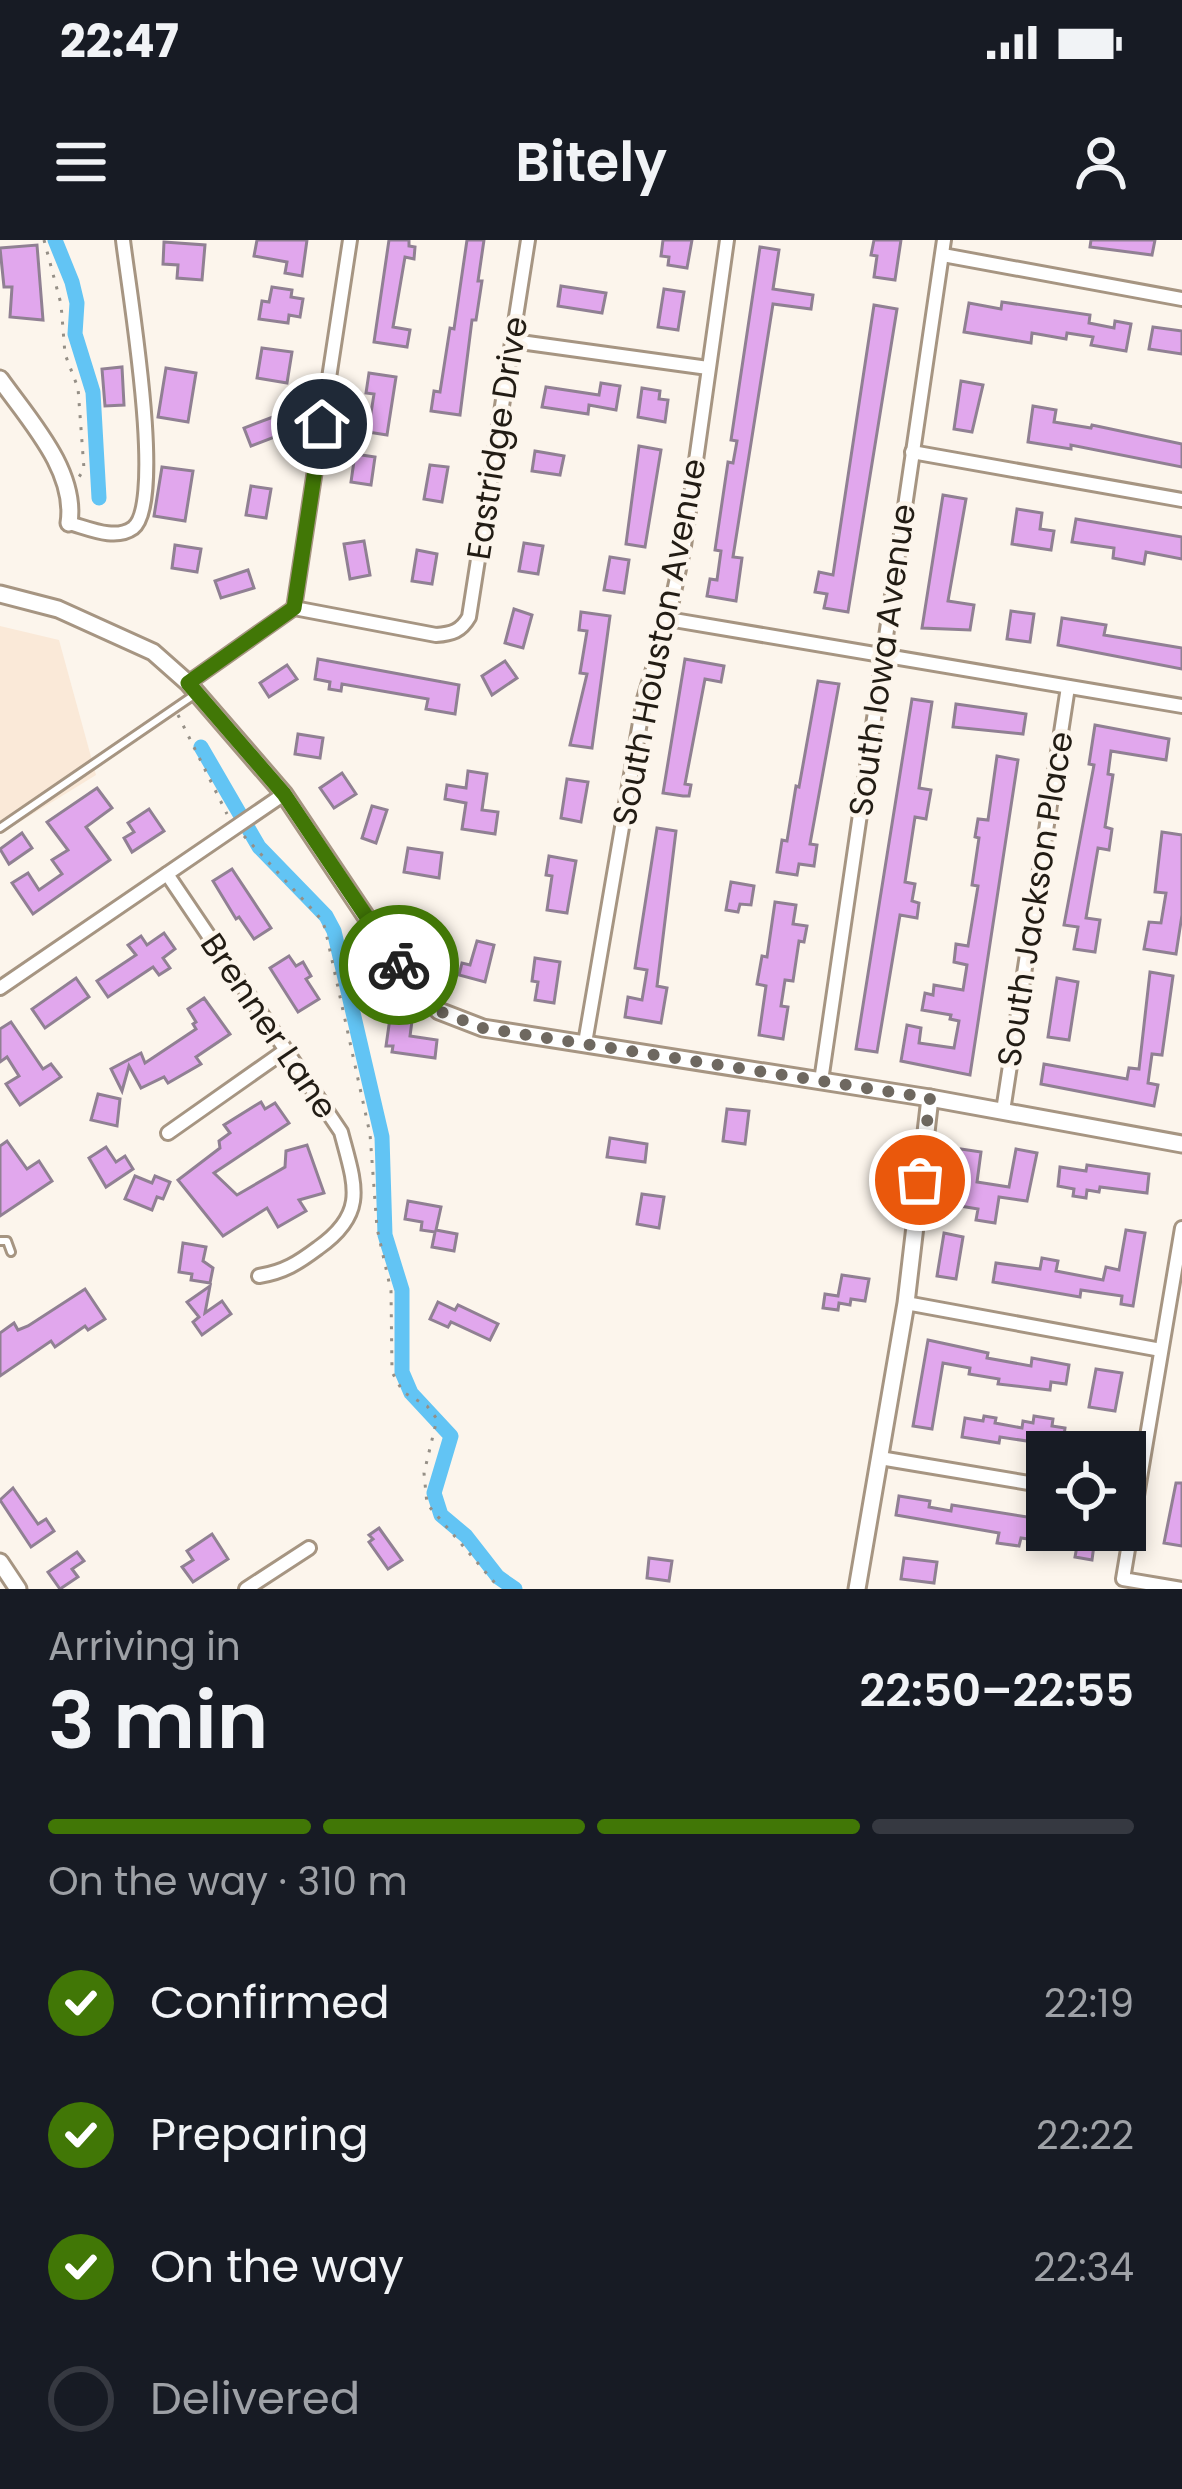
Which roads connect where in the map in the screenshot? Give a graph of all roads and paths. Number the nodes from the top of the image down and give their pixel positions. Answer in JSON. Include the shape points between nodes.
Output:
{"nodes":[{"id":1,"x":44,"y":240,"type":"edge"},
{"id":2,"x":123,"y":240,"type":"edge"},
{"id":3,"x":350,"y":240,"type":"edge"},
{"id":4,"x":528,"y":240,"type":"edge"},
{"id":5,"x":727,"y":240,"type":"edge"},
{"id":6,"x":944,"y":247,"type":"edge"},
{"id":7,"x":1182,"y":299,"type":"edge"},
{"id":8,"x":513,"y":341,"type":"junction"},
{"id":9,"x":708,"y":368,"type":"junction"},
{"id":10,"x":0,"y":379,"type":"edge"},
{"id":11,"x":912,"y":452,"type":"junction"},
{"id":12,"x":68,"y":490,"type":"junction"},
{"id":13,"x":1182,"y":500,"type":"edge"},
{"id":14,"x":69,"y":523,"type":"joint"},
{"id":15,"x":0,"y":594,"type":"edge"},
{"id":16,"x":294,"y":608,"type":"junction"},
{"id":17,"x":668,"y":619,"type":"junction"},
{"id":18,"x":883,"y":656,"type":"junction"},
{"id":19,"x":1067,"y":687,"type":"junction"},
{"id":20,"x":193,"y":688,"type":"junction"},
{"id":21,"x":1182,"y":706,"type":"edge"},
{"id":22,"x":284,"y":794,"type":"junction"},
{"id":23,"x":0,"y":828,"type":"edge"},
{"id":24,"x":166,"y":874,"type":"junction"},
{"id":25,"x":0,"y":988,"type":"edge"},
{"id":26,"x":585,"y":1043,"type":"junction"},
{"id":27,"x":286,"y":1050,"type":"junction"},
{"id":28,"x":821,"y":1081,"type":"junction"},
{"id":29,"x":930,"y":1098,"type":"junction"},
{"id":30,"x":1003,"y":1111,"type":"junction"},
{"id":31,"x":168,"y":1133,"type":"dead end"},
{"id":32,"x":1182,"y":1144,"type":"edge"},
{"id":33,"x":1182,"y":1228,"type":"edge"},
{"id":34,"x":0,"y":1241,"type":"edge"},
{"id":35,"x":11,"y":1252,"type":"dead end"},
{"id":36,"x":259,"y":1276,"type":"dead end"},
{"id":37,"x":906,"y":1303,"type":"junction"},
{"id":38,"x":1161,"y":1350,"type":"junction"},
{"id":39,"x":1144,"y":1431,"type":"edge"},
{"id":40,"x":880,"y":1458,"type":"junction"},
{"id":41,"x":1026,"y":1482,"type":"edge"},
{"id":42,"x":309,"y":1548,"type":"dead end"},
{"id":43,"x":1125,"y":1551,"type":"edge"},
{"id":44,"x":0,"y":1562,"type":"edge"},
{"id":45,"x":18,"y":1589,"type":"edge"},
{"id":46,"x":246,"y":1589,"type":"edge"},
{"id":47,"x":857,"y":1589,"type":"edge"},
{"id":48,"x":1182,"y":1589,"type":"edge"}],
"edges":[{"from":1,"to":12,"type":"path","via":[[82,427],[84,470]]},
{"from":2,"to":14,"type":"street","via":[[144,416],[143,504],[139,522],[121,533]]},
{"from":3,"to":16,"type":"street"},
{"from":4,"to":8,"type":"street","name":"Eastridge Drive"},
{"from":5,"to":9,"type":"street","name":"South Houston Avenue"},
{"from":6,"to":7,"type":"street"},
{"from":6,"to":11,"type":"street","name":"South Iowa Avenue"},
{"from":8,"to":9,"type":"street"},
{"from":8,"to":16,"type":"street","name":"Eastridge Drive","via":[[469,617],[436,635]]},
{"from":9,"to":17,"type":"street","name":"South Houston Avenue"},
{"from":10,"to":12,"type":"street"},
{"from":11,"to":13,"type":"street"},
{"from":11,"to":18,"type":"street","name":"South Iowa Avenue"},
{"from":12,"to":14,"type":"street"},
{"from":15,"to":20,"type":"street","via":[[58,609],[153,652]]},
{"from":16,"to":20,"type":"street"},
{"from":17,"to":18,"type":"street"},
{"from":17,"to":26,"type":"street","name":"South Houston Avenue","via":[[644,699]]},
{"from":18,"to":19,"type":"street"},
{"from":18,"to":28,"type":"street","name":"South Iowa Avenue"},
{"from":19,"to":21,"type":"street"},
{"from":19,"to":30,"type":"street","name":"South Jackson Place"},
{"from":20,"to":22,"type":"street"},
{"from":20,"to":23,"type":"lane"},
{"from":22,"to":24,"type":"street"},
{"from":22,"to":26,"type":"street","via":[[407,978],[439,1011],[483,1028]]},
{"from":24,"to":25,"type":"street"},
{"from":24,"to":27,"type":"street","name":"Brenner Lane"},
{"from":26,"to":28,"type":"street"},
{"from":27,"to":31,"type":"street"},
{"from":27,"to":36,"type":"street","name":"Brenner Lane","via":[[341,1132],[353,1209],[344,1230],[285,1272]]},
{"from":28,"to":29,"type":"street"},
{"from":29,"to":30,"type":"street"},
{"from":29,"to":37,"type":"street"},
{"from":30,"to":32,"type":"street"},
{"from":33,"to":38,"type":"street"},
{"from":34,"to":35,"type":"lane"},
{"from":37,"to":38,"type":"street"},
{"from":37,"to":40,"type":"street"},
{"from":38,"to":39,"type":"street"},
{"from":40,"to":41,"type":"street"},
{"from":40,"to":47,"type":"street"},
{"from":42,"to":46,"type":"street"},
{"from":43,"to":48,"type":"street","via":[[1123,1579]]},
{"from":44,"to":45,"type":"street"}]}
